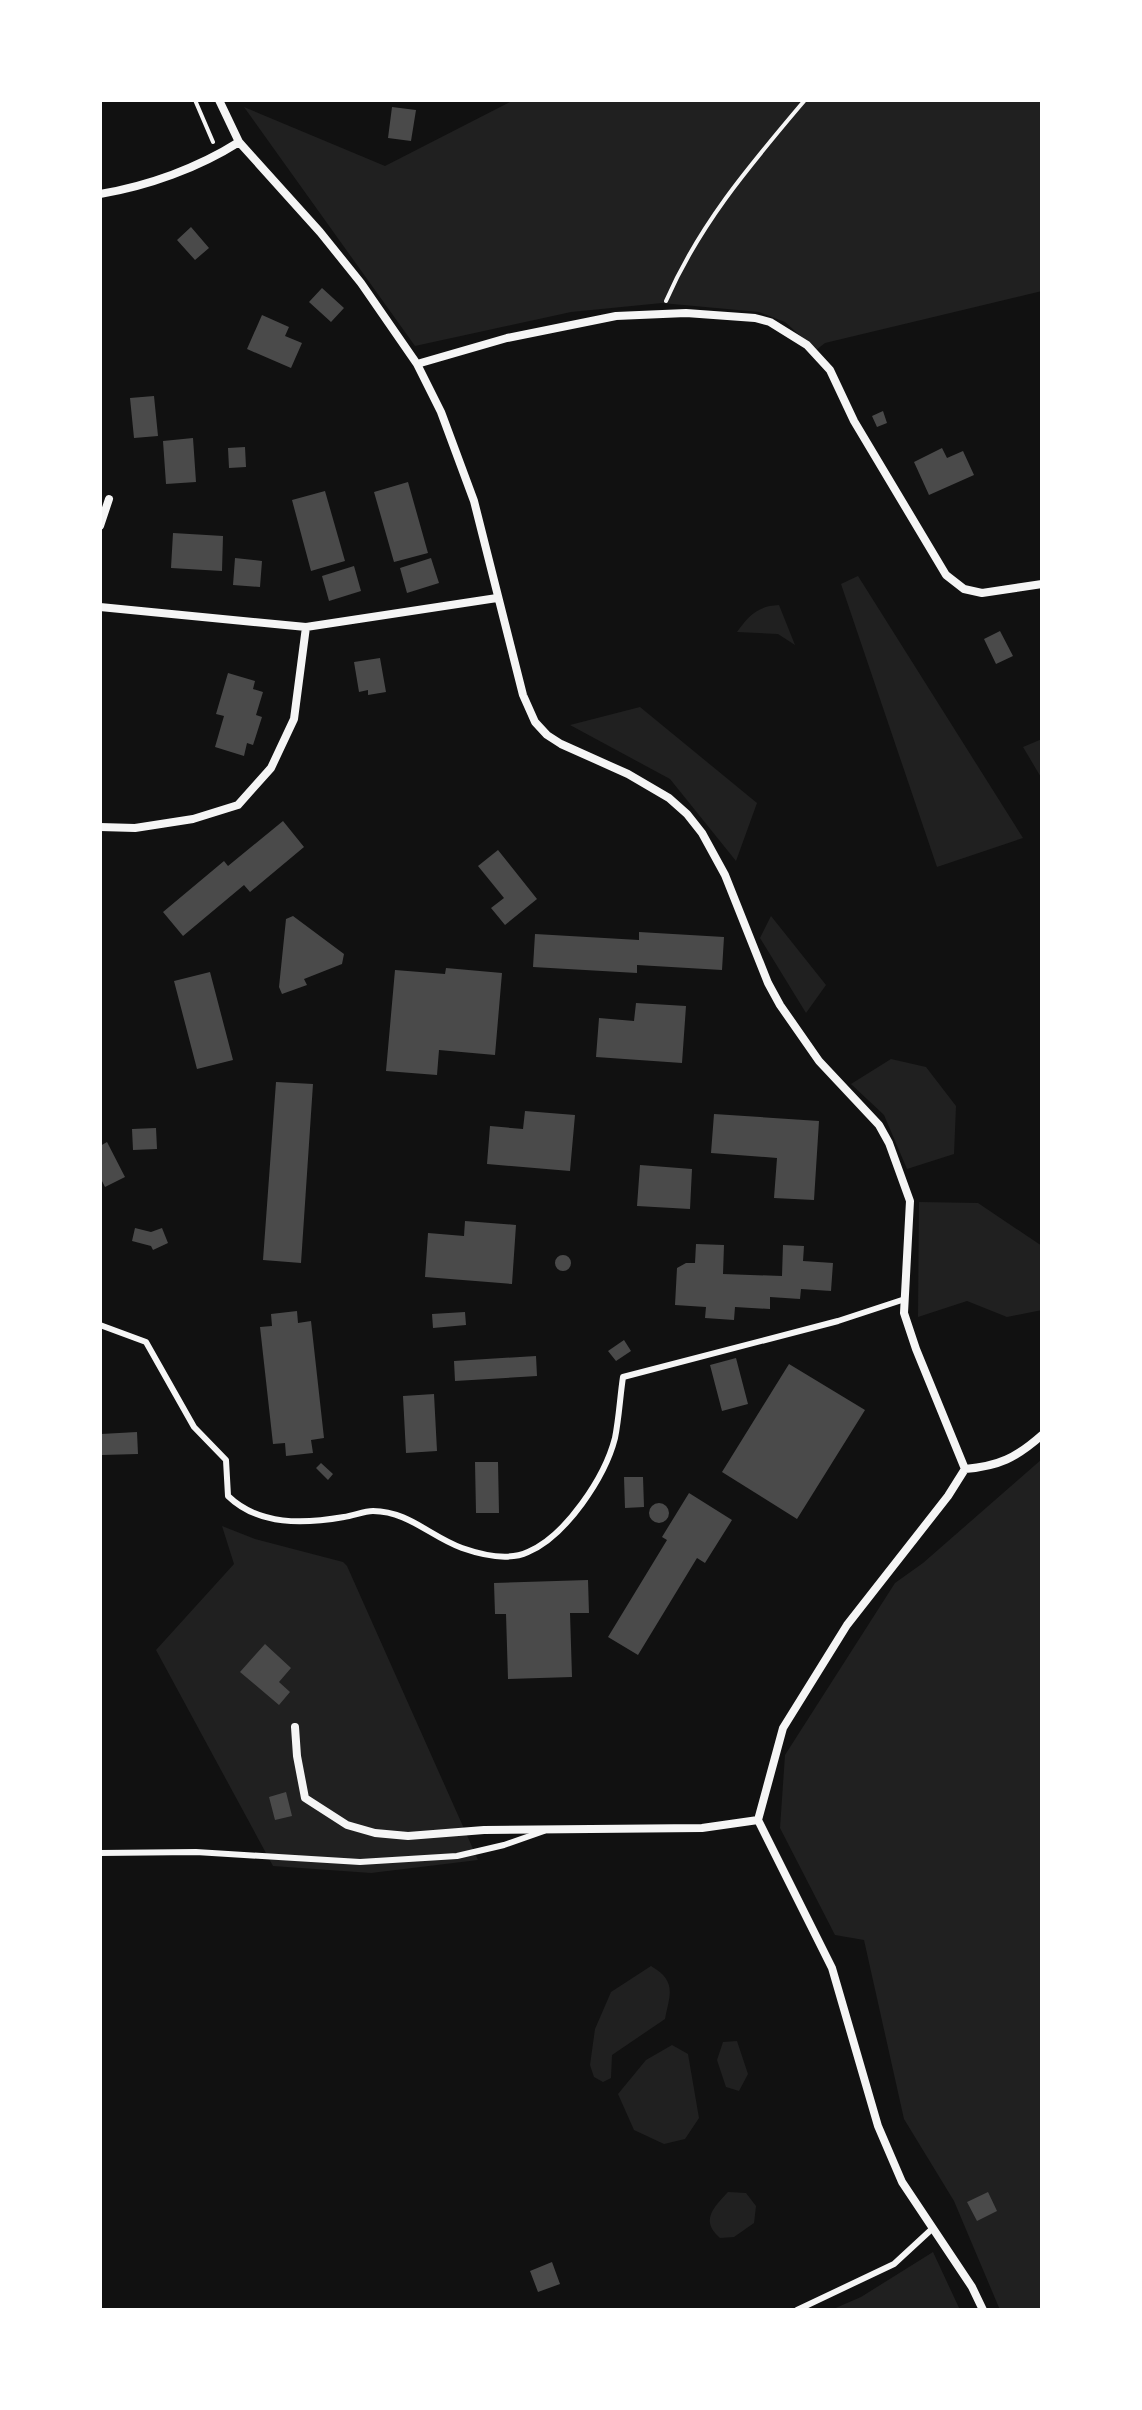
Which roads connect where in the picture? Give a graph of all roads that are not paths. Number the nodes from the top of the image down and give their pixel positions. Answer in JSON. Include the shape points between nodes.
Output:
{"nodes":[{"id":1,"x":219,"y":100,"type":"edge"},
{"id":2,"x":239,"y":142,"type":"junction"},
{"id":3,"x":100,"y":194,"type":"edge"},
{"id":4,"x":417,"y":364,"type":"junction"},
{"id":5,"x":109,"y":499,"type":"dead end"},
{"id":6,"x":100,"y":526,"type":"edge"},
{"id":7,"x":1042,"y":584,"type":"edge"},
{"id":8,"x":497,"y":598,"type":"junction"},
{"id":9,"x":100,"y":607,"type":"edge"},
{"id":10,"x":306,"y":627,"type":"junction"},
{"id":11,"x":100,"y":827,"type":"edge"},
{"id":12,"x":905,"y":1299,"type":"junction"},
{"id":13,"x":100,"y":1325,"type":"edge"},
{"id":14,"x":1042,"y":1435,"type":"edge"},
{"id":15,"x":965,"y":1469,"type":"junction"},
{"id":16,"x":295,"y":1727,"type":"dead end"},
{"id":17,"x":758,"y":1820,"type":"junction"},
{"id":18,"x":547,"y":1829,"type":"junction"},
{"id":19,"x":100,"y":1853,"type":"edge"},
{"id":20,"x":933,"y":2228,"type":"junction"},
{"id":21,"x":797,"y":2310,"type":"edge"},
{"id":22,"x":983,"y":2310,"type":"edge"}],
"edges":[{"from":1,"to":2,"type":"street"},
{"from":2,"to":3,"type":"street","via":[[218,156],[127,190]]},
{"from":2,"to":4,"type":"street","via":[[361,283]]},
{"from":4,"to":7,"type":"street","via":[[616,316],[755,318],[784,329],[830,370],[854,421],[946,575],[964,589],[982,593]]},
{"from":4,"to":8,"type":"street","via":[[474,501]]},
{"from":5,"to":6,"type":"street"},
{"from":8,"to":10,"type":"street"},
{"from":8,"to":12,"type":"street","via":[[535,722],[561,744],[628,774],[687,814],[725,875],[780,1005],[819,1061],[884,1134],[910,1201]]},
{"from":9,"to":10,"type":"street"},
{"from":10,"to":11,"type":"street","via":[[294,719],[271,768],[238,805],[164,824]]},
{"from":12,"to":13,"type":"lane","via":[[623,1377],[614,1439],[593,1489],[554,1535],[527,1553],[489,1556],[459,1547],[399,1514],[371,1511],[307,1523],[240,1508],[228,1496],[226,1460],[194,1427],[146,1342]]},
{"from":12,"to":15,"type":"street","via":[[916,1349]]},
{"from":14,"to":15,"type":"street","via":[[993,1467]]},
{"from":15,"to":17,"type":"street","via":[[847,1625],[783,1728]]},
{"from":16,"to":18,"type":"street","via":[[305,1798],[347,1825],[408,1836]]},
{"from":17,"to":18,"type":"street","via":[[702,1828]]},
{"from":17,"to":20,"type":"street","via":[[832,1968],[878,2126],[902,2182]]},
{"from":18,"to":19,"type":"lane","via":[[457,1856],[360,1862],[196,1852]]},
{"from":20,"to":21,"type":"lane","via":[[894,2264]]},
{"from":20,"to":22,"type":"street"}]}
